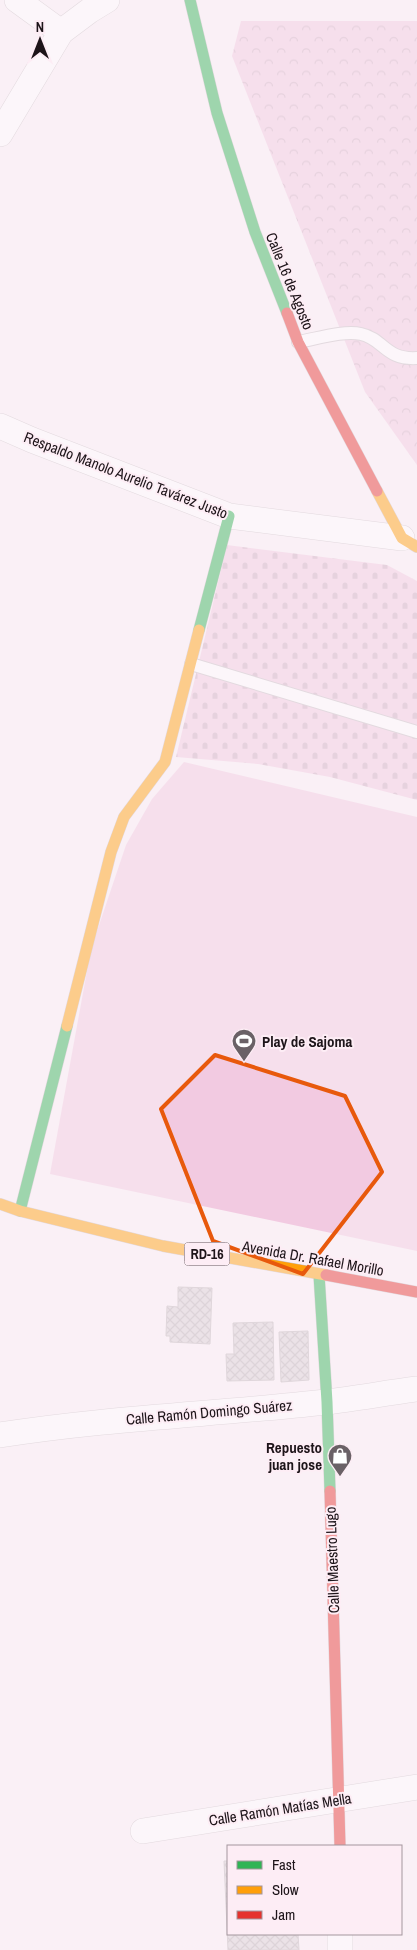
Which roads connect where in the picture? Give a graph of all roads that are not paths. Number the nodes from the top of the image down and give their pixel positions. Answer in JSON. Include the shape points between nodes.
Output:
{"nodes":[{"id":1,"x":17,"y":0,"type":"edge"},
{"id":2,"x":106,"y":0,"type":"edge"},
{"id":3,"x":190,"y":0,"type":"edge"},
{"id":4,"x":61,"y":32,"type":"junction"},
{"id":5,"x":0,"y":134,"type":"edge"},
{"id":6,"x":298,"y":342,"type":"junction"},
{"id":7,"x":417,"y":358,"type":"edge"},
{"id":8,"x":0,"y":426,"type":"edge"},
{"id":9,"x":230,"y":516,"type":"junction"},
{"id":10,"x":410,"y":543,"type":"edge"},
{"id":11,"x":191,"y":664,"type":"junction"},
{"id":12,"x":417,"y":732,"type":"edge"},
{"id":13,"x":0,"y":1204,"type":"edge"},
{"id":14,"x":20,"y":1211,"type":"junction"},
{"id":15,"x":320,"y":1275,"type":"junction"},
{"id":16,"x":417,"y":1292,"type":"edge"},
{"id":17,"x":417,"y":1389,"type":"edge"},
{"id":18,"x":327,"y":1402,"type":"junction"},
{"id":19,"x":0,"y":1436,"type":"edge"},
{"id":20,"x":417,"y":1787,"type":"edge"},
{"id":21,"x":340,"y":1800,"type":"junction"},
{"id":22,"x":143,"y":1831,"type":"dead end"},
{"id":23,"x":340,"y":1845,"type":"edge"},
{"id":24,"x":340,"y":1935,"type":"edge"},
{"id":25,"x":340,"y":1950,"type":"edge"}],
"edges":[{"from":1,"to":4,"type":"street"},
{"from":2,"to":4,"type":"street"},
{"from":3,"to":6,"type":"street","name":"Calle 16 de Agosto","via":[[217,113],[252,223]]},
{"from":4,"to":5,"type":"street"},
{"from":6,"to":7,"type":"lane","via":[[347,333],[360,334],[372,338],[388,352]]},
{"from":6,"to":10,"type":"street","name":"Calle 16 de Agosto"},
{"from":8,"to":9,"type":"street","name":"Respaldo Manolo Aurelio Tavárez Justo"},
{"from":9,"to":10,"type":"street","name":"Respaldo Manolo Aurelio Tavárez Justo"},
{"from":9,"to":11,"type":"street"},
{"from":11,"to":12,"type":"lane"},
{"from":11,"to":14,"type":"street","via":[[165,762],[124,817],[111,852]]},
{"from":13,"to":14,"type":"street","name":"Avenida Dr. Rafael Morillo","number":"RD-16"},
{"from":14,"to":15,"type":"street","name":"Avenida Dr. Rafael Morillo","number":"RD-16","via":[[163,1246]]},
{"from":15,"to":16,"type":"street","name":"Avenida Dr. Rafael Morillo","number":"RD-16"},
{"from":15,"to":18,"type":"street","name":"Calle Maestro Lugo"},
{"from":17,"to":18,"type":"street","name":"Calle Ramón Domingo Suárez"},
{"from":18,"to":19,"type":"street","name":"Calle Ramón Domingo Suárez","via":[[190,1413]]},
{"from":18,"to":21,"type":"street","name":"Calle Maestro Lugo"},
{"from":20,"to":21,"type":"street","name":"Calle Ramón Matías Mella"},
{"from":21,"to":22,"type":"street","name":"Calle Ramón Matías Mella"},
{"from":21,"to":23,"type":"street","name":"Calle Maestro Lugo"},
{"from":24,"to":25,"type":"street"}]}
